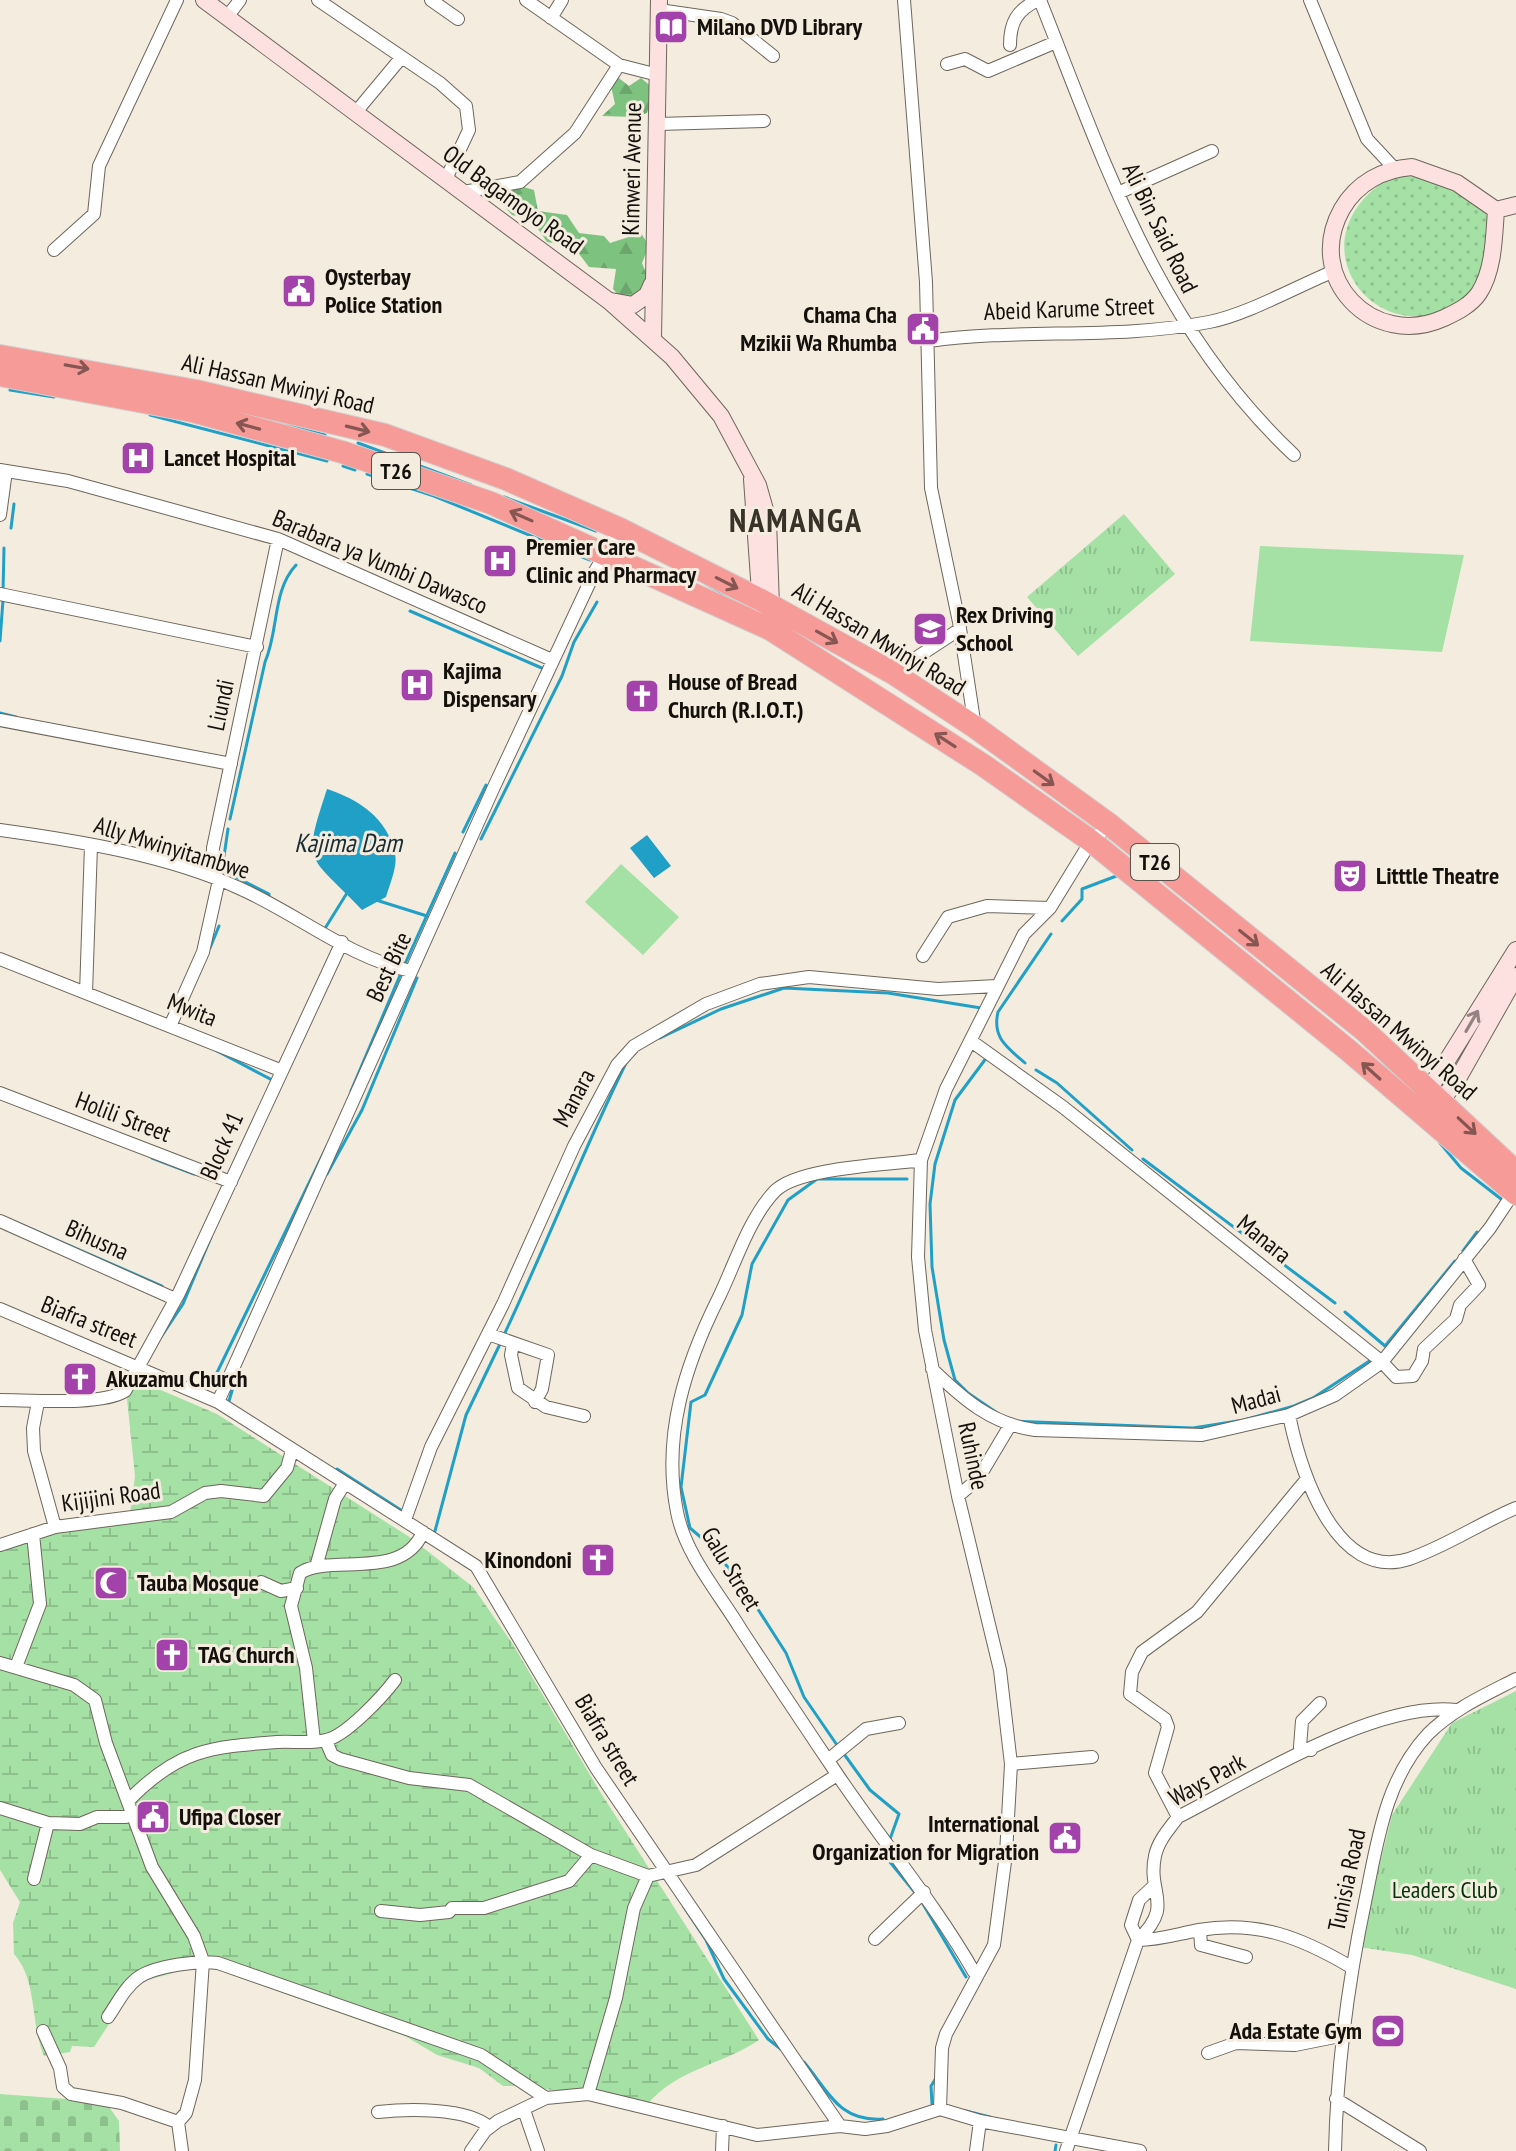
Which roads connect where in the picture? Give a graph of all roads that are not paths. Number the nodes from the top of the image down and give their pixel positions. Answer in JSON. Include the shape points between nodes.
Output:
{"nodes":[{"id":1,"x":177,"y":0,"type":"edge"},
{"id":2,"x":204,"y":0,"type":"edge"},
{"id":3,"x":240,"y":0,"type":"edge"},
{"id":4,"x":318,"y":0,"type":"edge"},
{"id":5,"x":431,"y":0,"type":"edge"},
{"id":6,"x":526,"y":0,"type":"edge"},
{"id":7,"x":562,"y":0,"type":"edge"},
{"id":8,"x":904,"y":0,"type":"edge"},
{"id":9,"x":1039,"y":0,"type":"edge"},
{"id":10,"x":1310,"y":0,"type":"edge"},
{"id":11,"x":659,"y":5,"type":"edge"},
{"id":12,"x":227,"y":17,"type":"junction"},
{"id":13,"x":551,"y":18,"type":"junction"},
{"id":14,"x":458,"y":19,"type":"dead end"},
{"id":15,"x":1056,"y":42,"type":"junction"},
{"id":16,"x":1010,"y":45,"type":"dead end"},
{"id":17,"x":773,"y":56,"type":"dead end"},
{"id":18,"x":401,"y":58,"type":"junction"},
{"id":19,"x":947,"y":64,"type":"dead end"},
{"id":20,"x":619,"y":65,"type":"junction"},
{"id":21,"x":658,"y":75,"type":"junction"},
{"id":22,"x":356,"y":112,"type":"junction"},
{"id":23,"x":764,"y":121,"type":"dead end"},
{"id":24,"x":658,"y":124,"type":"junction"},
{"id":25,"x":1212,"y":151,"type":"dead end"},
{"id":26,"x":1394,"y":168,"type":"junction"},
{"id":27,"x":446,"y":179,"type":"junction"},
{"id":28,"x":463,"y":192,"type":"junction"},
{"id":29,"x":1118,"y":193,"type":"junction"},
{"id":30,"x":1516,"y":205,"type":"edge"},
{"id":31,"x":1496,"y":210,"type":"junction"},
{"id":32,"x":54,"y":250,"type":"dead end"},
{"id":33,"x":1334,"y":271,"type":"junction"},
{"id":34,"x":654,"y":279,"type":"junction"},
{"id":35,"x":609,"y":301,"type":"junction"},
{"id":36,"x":1184,"y":325,"type":"junction"},
{"id":37,"x":653,"y":338,"type":"junction"},
{"id":38,"x":929,"y":341,"type":"junction"},
{"id":39,"x":0,"y":356,"type":"edge"},
{"id":40,"x":0,"y":375,"type":"edge"},
{"id":41,"x":1294,"y":455,"type":"dead end"},
{"id":42,"x":3,"y":470,"type":"edge"},
{"id":43,"x":0,"y":515,"type":"edge"},
{"id":44,"x":620,"y":529,"type":"junction"},
{"id":45,"x":278,"y":539,"type":"junction"},
{"id":46,"x":606,"y":554,"type":"junction"},
{"id":47,"x":0,"y":594,"type":"edge"},
{"id":48,"x":765,"y":602,"type":"junction"},
{"id":49,"x":770,"y":629,"type":"junction"},
{"id":50,"x":960,"y":629,"type":"junction"},
{"id":51,"x":257,"y":647,"type":"junction"},
{"id":52,"x":552,"y":660,"type":"junction"},
{"id":53,"x":893,"y":673,"type":"junction"},
{"id":54,"x":0,"y":720,"type":"edge"},
{"id":55,"x":975,"y":727,"type":"junction"},
{"id":56,"x":231,"y":764,"type":"junction"},
{"id":57,"x":1110,"y":825,"type":"junction"},
{"id":58,"x":0,"y":830,"type":"edge"},
{"id":59,"x":1091,"y":841,"type":"junction"},
{"id":60,"x":91,"y":845,"type":"junction"},
{"id":61,"x":219,"y":880,"type":"junction"},
{"id":62,"x":1050,"y":908,"type":"junction"},
{"id":63,"x":342,"y":942,"type":"junction"},
{"id":64,"x":1516,"y":950,"type":"edge"},
{"id":65,"x":923,"y":956,"type":"dead end"},
{"id":66,"x":0,"y":959,"type":"edge"},
{"id":67,"x":411,"y":971,"type":"junction"},
{"id":68,"x":1516,"y":976,"type":"edge"},
{"id":69,"x":997,"y":986,"type":"junction"},
{"id":70,"x":86,"y":993,"type":"junction"},
{"id":71,"x":171,"y":1024,"type":"junction"},
{"id":72,"x":971,"y":1041,"type":"junction"},
{"id":73,"x":280,"y":1070,"type":"junction"},
{"id":74,"x":0,"y":1093,"type":"edge"},
{"id":75,"x":1428,"y":1106,"type":"junction"},
{"id":76,"x":921,"y":1160,"type":"junction"},
{"id":77,"x":231,"y":1182,"type":"junction"},
{"id":78,"x":1515,"y":1186,"type":"edge"},
{"id":79,"x":0,"y":1221,"type":"edge"},
{"id":80,"x":1464,"y":1259,"type":"junction"},
{"id":81,"x":175,"y":1299,"type":"junction"},
{"id":82,"x":0,"y":1309,"type":"edge"},
{"id":83,"x":501,"y":1340,"type":"junction"},
{"id":84,"x":1382,"y":1362,"type":"junction"},
{"id":85,"x":138,"y":1366,"type":"junction"},
{"id":86,"x":932,"y":1369,"type":"junction"},
{"id":87,"x":0,"y":1400,"type":"edge"},
{"id":88,"x":38,"y":1402,"type":"junction"},
{"id":89,"x":218,"y":1402,"type":"junction"},
{"id":90,"x":535,"y":1402,"type":"junction"},
{"id":91,"x":1289,"y":1415,"type":"junction"},
{"id":92,"x":584,"y":1416,"type":"dead end"},
{"id":93,"x":1009,"y":1427,"type":"junction"},
{"id":94,"x":292,"y":1450,"type":"junction"},
{"id":95,"x":1306,"y":1480,"type":"junction"},
{"id":96,"x":345,"y":1483,"type":"junction"},
{"id":97,"x":958,"y":1496,"type":"junction"},
{"id":98,"x":1516,"y":1508,"type":"edge"},
{"id":99,"x":405,"y":1520,"type":"junction"},
{"id":100,"x":55,"y":1527,"type":"junction"},
{"id":101,"x":423,"y":1532,"type":"junction"},
{"id":102,"x":33,"y":1534,"type":"junction"},
{"id":103,"x":0,"y":1545,"type":"edge"},
{"id":104,"x":316,"y":1567,"type":"junction"},
{"id":105,"x":261,"y":1582,"type":"dead end"},
{"id":106,"x":297,"y":1588,"type":"junction"},
{"id":107,"x":0,"y":1663,"type":"edge"},
{"id":108,"x":16,"y":1667,"type":"junction"},
{"id":109,"x":1516,"y":1679,"type":"edge"},
{"id":110,"x":395,"y":1680,"type":"dead end"},
{"id":111,"x":1320,"y":1703,"type":"dead end"},
{"id":112,"x":1456,"y":1710,"type":"junction"},
{"id":113,"x":899,"y":1723,"type":"dead end"},
{"id":114,"x":320,"y":1741,"type":"junction"},
{"id":115,"x":1306,"y":1749,"type":"junction"},
{"id":116,"x":1092,"y":1757,"type":"dead end"},
{"id":117,"x":828,"y":1760,"type":"junction"},
{"id":118,"x":1011,"y":1764,"type":"junction"},
{"id":119,"x":837,"y":1775,"type":"junction"},
{"id":120,"x":129,"y":1800,"type":"junction"},
{"id":121,"x":0,"y":1808,"type":"edge"},
{"id":122,"x":134,"y":1813,"type":"junction"},
{"id":123,"x":1178,"y":1817,"type":"junction"},
{"id":124,"x":48,"y":1823,"type":"junction"},
{"id":125,"x":591,"y":1855,"type":"junction"},
{"id":126,"x":667,"y":1874,"type":"junction"},
{"id":127,"x":648,"y":1876,"type":"junction"},
{"id":128,"x":34,"y":1879,"type":"dead end"},
{"id":129,"x":1155,"y":1885,"type":"junction"},
{"id":130,"x":924,"y":1892,"type":"junction"},
{"id":131,"x":381,"y":1911,"type":"dead end"},
{"id":132,"x":1200,"y":1930,"type":"junction"},
{"id":133,"x":875,"y":1939,"type":"dead end"},
{"id":134,"x":1138,"y":1940,"type":"junction"},
{"id":135,"x":1246,"y":1957,"type":"dead end"},
{"id":136,"x":203,"y":1961,"type":"junction"},
{"id":137,"x":1351,"y":1967,"type":"junction"},
{"id":138,"x":979,"y":1973,"type":"junction"},
{"id":139,"x":108,"y":2017,"type":"dead end"},
{"id":140,"x":43,"y":2031,"type":"dead end"},
{"id":141,"x":1340,"y":2036,"type":"junction"},
{"id":142,"x":1208,"y":2053,"type":"dead end"},
{"id":143,"x":588,"y":2094,"type":"junction"},
{"id":144,"x":546,"y":2098,"type":"junction"},
{"id":145,"x":1336,"y":2099,"type":"junction"},
{"id":146,"x":940,"y":2109,"type":"junction"},
{"id":147,"x":524,"y":2110,"type":"junction"},
{"id":148,"x":378,"y":2112,"type":"dead end"},
{"id":149,"x":980,"y":2121,"type":"junction"},
{"id":150,"x":178,"y":2122,"type":"junction"},
{"id":151,"x":723,"y":2126,"type":"junction"},
{"id":152,"x":840,"y":2126,"type":"junction"},
{"id":153,"x":489,"y":2127,"type":"junction"},
{"id":154,"x":1068,"y":2145,"type":"edge"},
{"id":155,"x":182,"y":2151,"type":"edge"},
{"id":156,"x":471,"y":2151,"type":"edge"},
{"id":157,"x":538,"y":2151,"type":"edge"},
{"id":158,"x":722,"y":2151,"type":"edge"},
{"id":159,"x":976,"y":2151,"type":"edge"},
{"id":160,"x":1140,"y":2151,"type":"edge"},
{"id":161,"x":1335,"y":2151,"type":"edge"},
{"id":162,"x":1420,"y":2151,"type":"edge"}],
"edges":[{"from":1,"to":32,"type":"street","via":[[99,166],[94,214]]},
{"from":2,"to":12,"type":"street","name":"Old Bagamoyo Road"},
{"from":3,"to":12,"type":"street"},
{"from":4,"to":18,"type":"street"},
{"from":5,"to":14,"type":"street"},
{"from":6,"to":13,"type":"street"},
{"from":7,"to":13,"type":"street"},
{"from":8,"to":38,"type":"street"},
{"from":9,"to":15,"type":"street","name":"Ali Bin Said Road"},
{"from":9,"to":16,"type":"street","via":[[1013,21]]},
{"from":10,"to":26,"type":"street","via":[[1367,139]]},
{"from":11,"to":17,"type":"street","via":[[732,23]]},
{"from":11,"to":21,"type":"street","name":"Kimweri Avenue"},
{"from":12,"to":22,"type":"street","name":"Old Bagamoyo Road"},
{"from":13,"to":20,"type":"street"},
{"from":15,"to":19,"type":"street","via":[[988,71],[965,59]]},
{"from":15,"to":29,"type":"street","name":"Ali Bin Said Road"},
{"from":18,"to":22,"type":"street"},
{"from":18,"to":27,"type":"street","via":[[460,99],[469,113],[469,130]]},
{"from":20,"to":21,"type":"street"},
{"from":20,"to":28,"type":"street","via":[[581,126],[520,182]]},
{"from":21,"to":24,"type":"street","name":"Kimweri Avenue"},
{"from":22,"to":27,"type":"street","name":"Old Bagamoyo Road"},
{"from":23,"to":24,"type":"street"},
{"from":24,"to":34,"type":"street","name":"Kimweri Avenue"},
{"from":25,"to":29,"type":"street"},
{"from":26,"to":31,"type":"street","via":[[1412,167],[1457,183]]},
{"from":26,"to":33,"type":"street","via":[[1348,197],[1330,236]]},
{"from":27,"to":28,"type":"street","name":"Old Bagamoyo Road"},
{"from":28,"to":35,"type":"street","name":"Old Bagamoyo Road"},
{"from":29,"to":36,"type":"street","name":"Ali Bin Said Road","via":[[1149,264]]},
{"from":30,"to":31,"type":"street"},
{"from":31,"to":33,"type":"street","via":[[1488,271],[1478,294],[1438,321],[1416,326],[1364,314],[1345,295]]},
{"from":33,"to":36,"type":"street","name":"Ali Bin Said Road","via":[[1212,321]]},
{"from":34,"to":35,"type":"street","via":[[641,301],[625,306]]},
{"from":34,"to":37,"type":"street","name":"Kimweri Avenue"},
{"from":35,"to":37,"type":"street","name":"Old Bagamoyo Road"},
{"from":36,"to":38,"type":"street","name":"Abeid Karume Street"},
{"from":36,"to":41,"type":"street","name":"Abeid Karume Street","via":[[1254,417]]},
{"from":37,"to":48,"type":"street","name":"Old Bagamoyo Road","via":[[721,416],[753,477],[750,492]]},
{"from":38,"to":50,"type":"street","via":[[931,488]]},
{"from":39,"to":44,"type":"highway","name":"Ali Hassan Mwinyi Road","number":"T26","one_way":true,"via":[[196,391],[385,435],[506,479]]},
{"from":46,"to":40,"type":"highway","name":"Ali Hassan Mwinyi Road","number":"T26","one_way":true,"via":[[491,503],[323,446],[192,411]]},
{"from":42,"to":43,"type":"street"},
{"from":42,"to":45,"type":"street","name":"Barabara ya Vumbi Dawasco","via":[[68,481]]},
{"from":44,"to":46,"type":"street","name":"Best Bite"},
{"from":44,"to":48,"type":"highway","name":"Ali Hassan Mwinyi Road","number":"T26","one_way":true},
{"from":45,"to":51,"type":"street","name":"Liundi"},
{"from":45,"to":52,"type":"street","name":"Barabara ya Vumbi Dawasco"},
{"from":46,"to":49,"type":"highway","name":"Ali Hassan Mwinyi Road","number":"T26"},
{"from":46,"to":52,"type":"street","name":"Best Bite"},
{"from":47,"to":51,"type":"street"},
{"from":48,"to":49,"type":"street","name":"Old Bagamoyo Road"},
{"from":48,"to":53,"type":"highway","name":"Ali Hassan Mwinyi Road","number":"T26","one_way":true},
{"from":59,"to":49,"type":"highway","name":"Ali Hassan Mwinyi Road","number":"T26","one_way":true},
{"from":50,"to":53,"type":"street"},
{"from":50,"to":55,"type":"street"},
{"from":51,"to":56,"type":"street","name":"Liundi"},
{"from":52,"to":67,"type":"street","name":"Best Bite"},
{"from":53,"to":55,"type":"highway","name":"Ali Hassan Mwinyi Road","number":"T26"},
{"from":54,"to":56,"type":"street"},
{"from":55,"to":57,"type":"highway","name":"Ali Hassan Mwinyi Road","number":"T26","one_way":true},
{"from":56,"to":61,"type":"street","name":"Liundi","via":[[213,848],[212,868]]},
{"from":57,"to":59,"type":"street","name":"Ruhinde"},
{"from":57,"to":75,"type":"highway","name":"Ali Hassan Mwinyi Road","number":"T26","one_way":true,"via":[[1365,1031]]},
{"from":58,"to":60,"type":"street","name":"Ally Mwinyitambwe"},
{"from":59,"to":62,"type":"street","name":"Ruhinde"},
{"from":75,"to":59,"type":"highway","name":"Ali Hassan Mwinyi Road","number":"T26","one_way":true,"via":[[1348,1050]]},
{"from":60,"to":61,"type":"street","name":"Ally Mwinyitambwe"},
{"from":60,"to":70,"type":"street"},
{"from":61,"to":63,"type":"street","name":"Ally Mwinyitambwe"},
{"from":61,"to":71,"type":"street","name":"Liundi","via":[[203,952]]},
{"from":62,"to":65,"type":"street","via":[[987,906],[948,917]]},
{"from":62,"to":69,"type":"street","name":"Ruhinde","via":[[1024,934]]},
{"from":63,"to":67,"type":"street","name":"Ally Mwinyitambwe"},
{"from":63,"to":73,"type":"street","name":"Block 41"},
{"from":75,"to":64,"type":"street","one_way":true},
{"from":66,"to":70,"type":"street","name":"Mwita"},
{"from":67,"to":89,"type":"street","name":"Best Bite"},
{"from":68,"to":75,"type":"street","via":[[1456,1082]]},
{"from":69,"to":72,"type":"street","name":"Ruhinde"},
{"from":69,"to":83,"type":"street","name":"Manara","via":[[938,989],[809,977],[760,984],[706,1004],[649,1035],[617,1065],[592,1108]]},
{"from":70,"to":71,"type":"street","name":"Mwita"},
{"from":71,"to":73,"type":"street","name":"Mwita"},
{"from":72,"to":76,"type":"street","name":"Ruhinde","via":[[946,1089]]},
{"from":72,"to":84,"type":"street","name":"Manara","via":[[1063,1107]]},
{"from":73,"to":77,"type":"street","name":"Block 41"},
{"from":74,"to":77,"type":"street","name":"Holili Street"},
{"from":75,"to":78,"type":"highway","name":"Ali Hassan Mwinyi Road","number":"T26"},
{"from":76,"to":86,"type":"street","name":"Ruhinde","via":[[918,1257]]},
{"from":76,"to":117,"type":"street","name":"Galu Street","via":[[830,1172],[785,1183],[775,1191],[713,1309],[677,1400],[674,1485],[683,1535]]},
{"from":77,"to":81,"type":"street","name":"Block 41"},
{"from":78,"to":80,"type":"street","name":"Madai"},
{"from":79,"to":81,"type":"street","name":"Bihusna"},
{"from":80,"to":84,"type":"street","name":"Madai"},
{"from":80,"to":84,"type":"street","name":"Manara","via":[[1479,1285],[1460,1305],[1456,1319],[1424,1349],[1413,1376],[1396,1377]]},
{"from":81,"to":85,"type":"street","name":"Block 41"},
{"from":82,"to":85,"type":"street","name":"Biafra street"},
{"from":83,"to":90,"type":"street","via":[[511,1355],[518,1388]]},
{"from":83,"to":90,"type":"street","via":[[548,1355]]},
{"from":83,"to":99,"type":"street","name":"Manara","via":[[431,1447]]},
{"from":84,"to":91,"type":"street","name":"Madai","via":[[1335,1395]]},
{"from":85,"to":88,"type":"street","name":"Block 41","via":[[118,1396]]},
{"from":85,"to":89,"type":"street","name":"Biafra street"},
{"from":86,"to":93,"type":"street","name":"Madai","via":[[963,1400]]},
{"from":86,"to":97,"type":"street","name":"Ruhinde"},
{"from":87,"to":88,"type":"street"},
{"from":88,"to":100,"type":"street","via":[[34,1451]]},
{"from":89,"to":94,"type":"street","name":"Biafra street"},
{"from":90,"to":92,"type":"street"},
{"from":91,"to":93,"type":"street","name":"Madai","via":[[1202,1435]]},
{"from":91,"to":95,"type":"street"},
{"from":93,"to":97,"type":"street","via":[[978,1479]]},
{"from":94,"to":96,"type":"street","name":"Biafra street"},
{"from":94,"to":100,"type":"street","name":"Kijijini Road","via":[[282,1476],[264,1496],[215,1491],[160,1515]]},
{"from":95,"to":98,"type":"street","via":[[1343,1541],[1372,1560],[1407,1560]]},
{"from":95,"to":123,"type":"street","via":[[1197,1612],[1142,1652],[1132,1672],[1130,1694],[1165,1719],[1168,1727],[1155,1773]]},
{"from":96,"to":99,"type":"street","name":"Biafra street"},
{"from":96,"to":104,"type":"street","via":[[335,1499]]},
{"from":97,"to":118,"type":"street","name":"Ruhinde","via":[[1000,1670]]},
{"from":99,"to":101,"type":"street","name":"Biafra street"},
{"from":100,"to":102,"type":"street","name":"Kijijini Road"},
{"from":101,"to":104,"type":"street","via":[[406,1552],[380,1563]]},
{"from":101,"to":126,"type":"street","name":"Biafra street","via":[[476,1566],[591,1760]]},
{"from":102,"to":103,"type":"street","name":"Kijijini Road"},
{"from":102,"to":108,"type":"street","via":[[40,1604]]},
{"from":104,"to":106,"type":"street","via":[[300,1573]]},
{"from":105,"to":106,"type":"street","via":[[281,1591]]},
{"from":106,"to":114,"type":"street","via":[[291,1606]]},
{"from":107,"to":108,"type":"street"},
{"from":108,"to":120,"type":"street","via":[[74,1685],[95,1700]]},
{"from":109,"to":112,"type":"street","name":"Tunisia Road"},
{"from":110,"to":114,"type":"street","via":[[372,1707]]},
{"from":111,"to":115,"type":"street","via":[[1302,1721]]},
{"from":112,"to":115,"type":"street","name":"Ways Park","via":[[1394,1717]]},
{"from":112,"to":137,"type":"street","name":"Tunisia Road","via":[[1415,1750],[1392,1790]]},
{"from":113,"to":117,"type":"street","via":[[866,1729]]},
{"from":114,"to":120,"type":"street","via":[[222,1748],[181,1758]]},
{"from":114,"to":125,"type":"street","via":[[340,1759],[482,1791]]},
{"from":115,"to":123,"type":"street","name":"Ways Park"},
{"from":116,"to":118,"type":"street"},
{"from":117,"to":119,"type":"street","name":"Galu Street"},
{"from":118,"to":138,"type":"street","name":"Ruhinde","via":[[1001,1903],[994,1945]]},
{"from":119,"to":126,"type":"street","via":[[696,1865]]},
{"from":119,"to":130,"type":"street","name":"Galu Street"},
{"from":120,"to":122,"type":"street"},
{"from":121,"to":124,"type":"street"},
{"from":122,"to":124,"type":"street","via":[[80,1824]]},
{"from":122,"to":136,"type":"street","via":[[152,1867]]},
{"from":123,"to":129,"type":"street","name":"Ways Park","via":[[1155,1857]]},
{"from":124,"to":128,"type":"street"},
{"from":125,"to":127,"type":"street"},
{"from":125,"to":131,"type":"street","via":[[569,1881],[484,1908],[420,1915]]},
{"from":126,"to":127,"type":"street"},
{"from":126,"to":152,"type":"street","name":"Biafra street"},
{"from":127,"to":143,"type":"street","via":[[634,1908],[616,1998]]},
{"from":129,"to":134,"type":"street","name":"Ways Park","via":[[1160,1902],[1153,1925]]},
{"from":129,"to":134,"type":"street","via":[[1139,1900],[1131,1925]]},
{"from":130,"to":133,"type":"street"},
{"from":130,"to":138,"type":"street","name":"Galu Street"},
{"from":132,"to":134,"type":"street"},
{"from":132,"to":135,"type":"street","via":[[1201,1945]]},
{"from":132,"to":137,"type":"street","via":[[1236,1928],[1294,1936]]},
{"from":134,"to":154,"type":"street","name":"Ways Park"},
{"from":136,"to":139,"type":"street","via":[[138,1978]]},
{"from":136,"to":144,"type":"street","via":[[233,1966],[481,2055]]},
{"from":136,"to":150,"type":"street","via":[[195,2080],[186,2113]]},
{"from":137,"to":141,"type":"street","name":"Tunisia Road"},
{"from":138,"to":146,"type":"street","name":"Ruhinde","via":[[942,2048]]},
{"from":140,"to":150,"type":"street","via":[[63,2087],[71,2094],[122,2103]]},
{"from":141,"to":142,"type":"street","via":[[1295,2045],[1236,2043]]},
{"from":141,"to":145,"type":"street","name":"Tunisia Road"},
{"from":143,"to":144,"type":"street"},
{"from":143,"to":151,"type":"street"},
{"from":144,"to":147,"type":"street"},
{"from":145,"to":161,"type":"street","name":"Tunisia Road"},
{"from":145,"to":162,"type":"street"},
{"from":146,"to":149,"type":"street"},
{"from":146,"to":152,"type":"street","via":[[887,2126]]},
{"from":147,"to":153,"type":"street"},
{"from":147,"to":157,"type":"street"},
{"from":148,"to":153,"type":"street","via":[[474,2116]]},
{"from":149,"to":154,"type":"street"},
{"from":149,"to":159,"type":"street"},
{"from":150,"to":155,"type":"street"},
{"from":151,"to":152,"type":"street","via":[[757,2135]]},
{"from":151,"to":158,"type":"street"},
{"from":153,"to":156,"type":"street"},
{"from":154,"to":160,"type":"street"}]}
